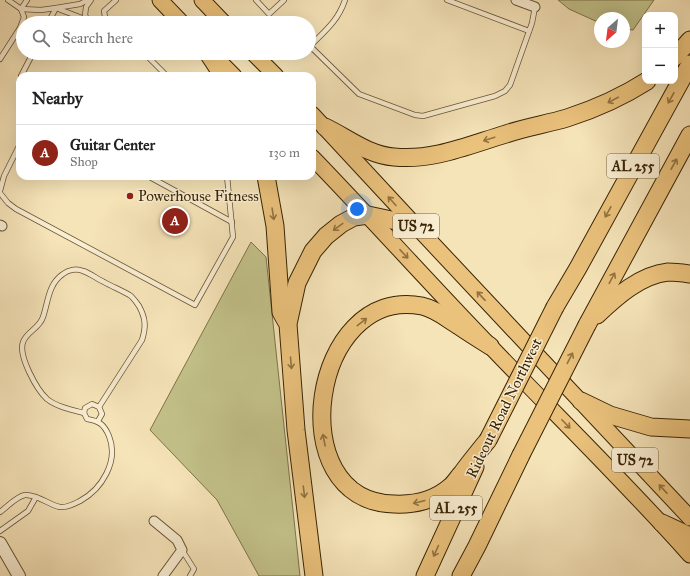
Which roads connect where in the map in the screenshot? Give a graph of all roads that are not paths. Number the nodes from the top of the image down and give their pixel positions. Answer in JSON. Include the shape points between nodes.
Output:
{"nodes":[{"id":1,"x":8,"y":0,"type":"edge"},
{"id":2,"x":26,"y":0,"type":"edge"},
{"id":3,"x":90,"y":0,"type":"edge"},
{"id":4,"x":116,"y":0,"type":"edge"},
{"id":5,"x":160,"y":0,"type":"edge"},
{"id":6,"x":202,"y":0,"type":"edge"},
{"id":7,"x":256,"y":0,"type":"edge"},
{"id":8,"x":284,"y":0,"type":"edge"},
{"id":9,"x":345,"y":0,"type":"edge"},
{"id":10,"x":446,"y":0,"type":"edge"},
{"id":11,"x":516,"y":0,"type":"edge"},
{"id":12,"x":535,"y":7,"type":"joint"},
{"id":13,"x":56,"y":8,"type":"junction"},
{"id":14,"x":21,"y":9,"type":"junction"},
{"id":15,"x":24,"y":16,"type":"edge"},
{"id":16,"x":52,"y":16,"type":"edge"},
{"id":17,"x":76,"y":16,"type":"edge"},
{"id":18,"x":86,"y":16,"type":"edge"},
{"id":19,"x":105,"y":16,"type":"edge"},
{"id":20,"x":175,"y":16,"type":"edge"},
{"id":21,"x":217,"y":16,"type":"edge"},
{"id":22,"x":529,"y":30,"type":"junction"},
{"id":23,"x":16,"y":34,"type":"edge"},
{"id":24,"x":316,"y":40,"type":"edge"},
{"id":25,"x":690,"y":40,"type":"edge"},
{"id":26,"x":316,"y":52,"type":"edge"},
{"id":27,"x":678,"y":54,"type":"edge"},
{"id":28,"x":0,"y":59,"type":"edge"},
{"id":29,"x":30,"y":60,"type":"edge"},
{"id":30,"x":151,"y":60,"type":"edge"},
{"id":31,"x":213,"y":60,"type":"edge"},
{"id":32,"x":218,"y":60,"type":"edge"},
{"id":33,"x":260,"y":60,"type":"edge"},
{"id":34,"x":690,"y":64,"type":"edge"},
{"id":35,"x":24,"y":72,"type":"edge"},
{"id":36,"x":163,"y":72,"type":"edge"},
{"id":37,"x":220,"y":72,"type":"edge"},
{"id":38,"x":230,"y":72,"type":"edge"},
{"id":39,"x":272,"y":72,"type":"edge"},
{"id":40,"x":642,"y":84,"type":"edge"},
{"id":41,"x":316,"y":118,"type":"edge"},
{"id":42,"x":325,"y":128,"type":"junction"},
{"id":43,"x":690,"y":135,"type":"edge"},
{"id":44,"x":16,"y":152,"type":"edge"},
{"id":45,"x":316,"y":161,"type":"edge"},
{"id":46,"x":155,"y":180,"type":"edge"},
{"id":47,"x":227,"y":180,"type":"edge"},
{"id":48,"x":267,"y":180,"type":"edge"},
{"id":49,"x":0,"y":192,"type":"edge"},
{"id":50,"x":368,"y":215,"type":"junction"},
{"id":51,"x":232,"y":222,"type":"junction"},
{"id":52,"x":415,"y":225,"type":"junction"},
{"id":53,"x":690,"y":274,"type":"edge"},
{"id":54,"x":288,"y":324,"type":"junction"},
{"id":55,"x":587,"y":325,"type":"junction"},
{"id":56,"x":490,"y":346,"type":"junction"},
{"id":57,"x":581,"y":401,"type":"junction"},
{"id":58,"x":99,"y":406,"type":"junction"},
{"id":59,"x":84,"y":413,"type":"junction"},
{"id":60,"x":98,"y":421,"type":"junction"},
{"id":61,"x":690,"y":429,"type":"edge"},
{"id":62,"x":488,"y":440,"type":"junction"},
{"id":63,"x":36,"y":497,"type":"junction"},
{"id":64,"x":0,"y":512,"type":"edge"},
{"id":65,"x":690,"y":518,"type":"edge"},
{"id":66,"x":154,"y":521,"type":"dead end"},
{"id":67,"x":662,"y":523,"type":"junction"},
{"id":68,"x":0,"y":531,"type":"edge"},
{"id":69,"x":690,"y":536,"type":"edge"},
{"id":70,"x":0,"y":543,"type":"edge"},
{"id":71,"x":182,"y":550,"type":"junction"},
{"id":72,"x":690,"y":555,"type":"edge"},
{"id":73,"x":19,"y":576,"type":"edge"},
{"id":74,"x":163,"y":576,"type":"edge"},
{"id":75,"x":190,"y":576,"type":"edge"},
{"id":76,"x":314,"y":576,"type":"edge"},
{"id":77,"x":425,"y":576,"type":"edge"},
{"id":78,"x":460,"y":576,"type":"edge"}],
"edges":[{"from":1,"to":14,"type":"lane"},
{"from":2,"to":14,"type":"lane"},
{"from":3,"to":13,"type":"lane"},
{"from":3,"to":18,"type":"lane"},
{"from":4,"to":19,"type":"lane","via":[[104,11]]},
{"from":5,"to":20,"type":"highway"},
{"from":6,"to":21,"type":"highway"},
{"from":7,"to":8,"type":"lane","via":[[269,14]]},
{"from":9,"to":24,"type":"lane","via":[[335,21]]},
{"from":10,"to":22,"type":"lane"},
{"from":11,"to":12,"type":"street"},
{"from":12,"to":22,"type":"lane"},
{"from":13,"to":14,"type":"lane"},
{"from":13,"to":16,"type":"lane"},
{"from":13,"to":17,"type":"lane"},
{"from":14,"to":15,"type":"lane"},
{"from":22,"to":26,"type":"lane","via":[[510,85],[505,91],[423,116],[359,94]]},
{"from":23,"to":28,"type":"lane"},
{"from":25,"to":27,"type":"highway"},
{"from":29,"to":35,"type":"lane"},
{"from":30,"to":36,"type":"lane"},
{"from":31,"to":37,"type":"highway"},
{"from":32,"to":38,"type":"highway"},
{"from":33,"to":39,"type":"highway"},
{"from":34,"to":62,"type":"highway","name":"Rideout Road Northwest","number":"AL 255","one_way":true,"bridge":true,"via":[[555,306]]},
{"from":40,"to":42,"type":"highway","one_way":true,"via":[[608,103],[567,118],[430,156],[405,158],[376,154]]},
{"from":41,"to":42,"type":"highway","number":"US 72"},
{"from":52,"to":42,"type":"highway","number":"US 72","one_way":true},
{"from":55,"to":43,"type":"highway","number":"AL 255","one_way":true},
{"from":44,"to":49,"type":"lane","via":[[4,176]]},
{"from":45,"to":50,"type":"highway","number":"US 72"},
{"from":46,"to":51,"type":"lane"},
{"from":47,"to":51,"type":"lane"},
{"from":48,"to":54,"type":"highway","one_way":true,"via":[[275,226],[281,312]]},
{"from":49,"to":51,"type":"lane","via":[[16,210],[195,305],[229,246],[233,237]]},
{"from":50,"to":52,"type":"highway"},
{"from":50,"to":54,"type":"highway","one_way":true,"via":[[354,217],[341,224],[313,251],[296,284]]},
{"from":50,"to":56,"type":"highway","number":"US 72","one_way":true},
{"from":57,"to":52,"type":"highway","number":"US 72","one_way":true},
{"from":53,"to":55,"type":"highway","via":[[668,272],[626,289]]},
{"from":54,"to":76,"type":"highway","one_way":true,"via":[[296,430]]},
{"from":78,"to":55,"type":"highway","number":"AL 255","one_way":true,"bridge":true},
{"from":62,"to":56,"type":"highway","one_way":true,"via":[[451,487],[437,496],[406,505],[386,504],[370,500],[346,486],[327,456],[322,426],[323,399],[336,352],[360,322],[374,313],[404,304],[423,306],[441,314]]},
{"from":56,"to":67,"type":"highway","number":"US 72","one_way":true},
{"from":57,"to":61,"type":"highway","via":[[610,415],[651,427]]},
{"from":65,"to":57,"type":"highway","number":"US 72","one_way":true},
{"from":58,"to":59,"type":"lane","via":[[92,404],[85,408]]},
{"from":58,"to":59,"type":"lane","via":[[142,340],[146,328],[144,315],[131,296],[82,270],[72,270],[62,274],[53,285],[41,324],[26,336],[22,343],[23,356],[32,378],[48,399],[67,409]]},
{"from":58,"to":60,"type":"lane","via":[[102,414]]},
{"from":59,"to":60,"type":"lane","via":[[87,419]]},
{"from":60,"to":63,"type":"lane","via":[[109,437],[112,450],[111,462],[95,491],[72,505],[60,507]]},
{"from":62,"to":77,"type":"highway","name":"Rideout Road Northwest","number":"AL 255","one_way":true},
{"from":63,"to":64,"type":"lane","via":[[25,495]]},
{"from":63,"to":68,"type":"lane","via":[[28,511]]},
{"from":66,"to":71,"type":"street","via":[[176,540]]},
{"from":67,"to":69,"type":"highway"},
{"from":67,"to":72,"type":"highway","number":"US 72"},
{"from":70,"to":73,"type":"street"},
{"from":71,"to":74,"type":"street"},
{"from":71,"to":75,"type":"lane","via":[[194,569]]}]}
